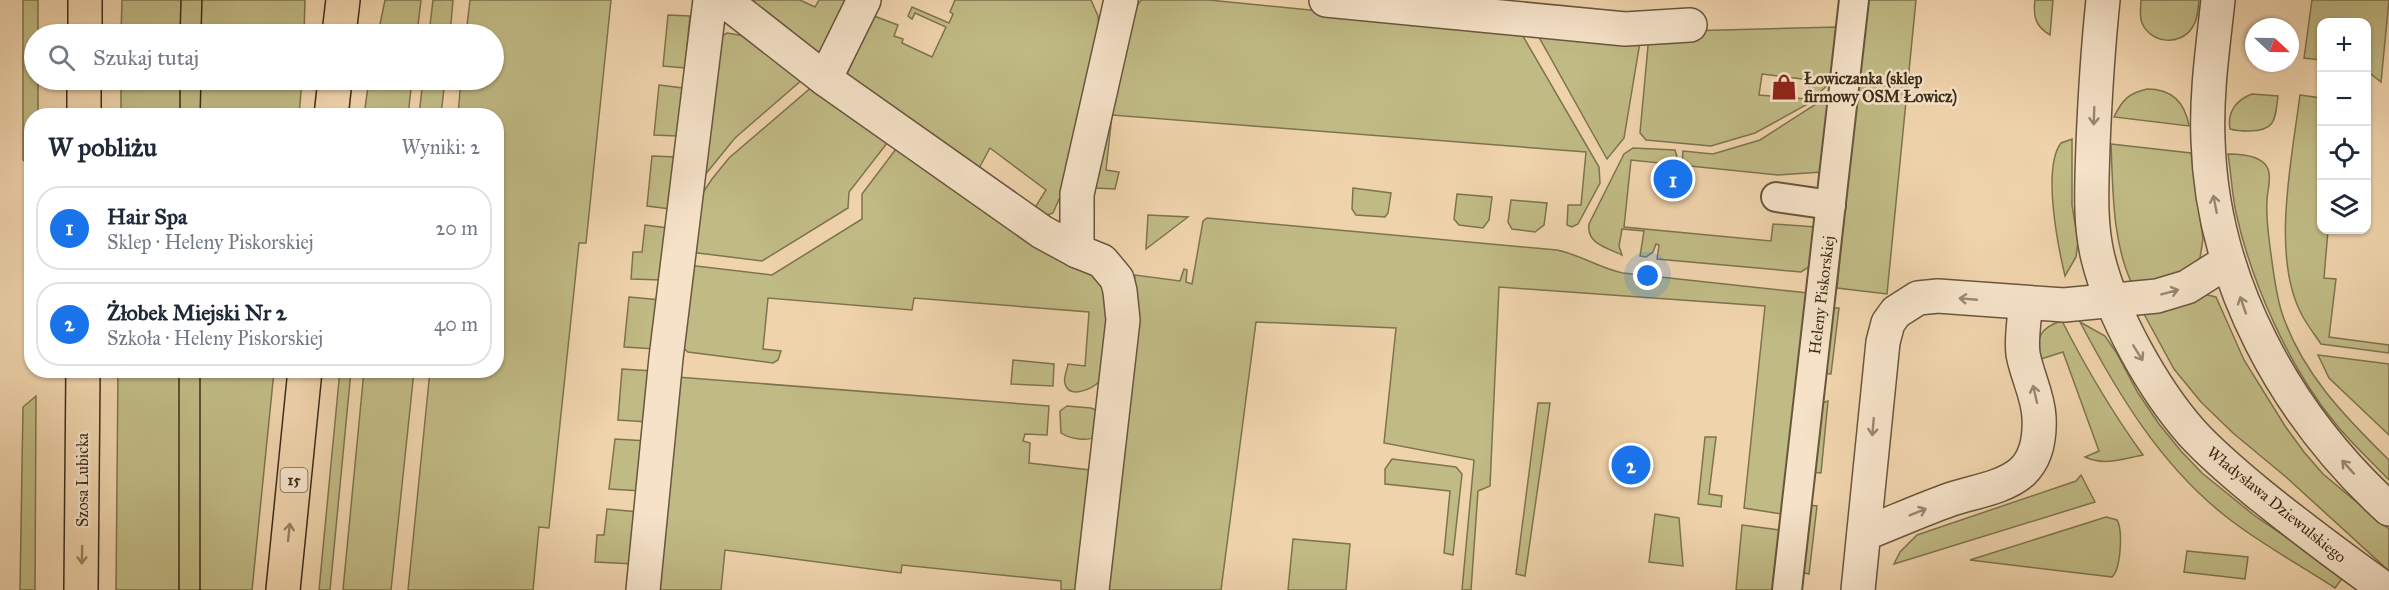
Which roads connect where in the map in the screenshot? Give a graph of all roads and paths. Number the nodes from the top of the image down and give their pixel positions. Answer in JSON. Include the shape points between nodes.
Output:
{"nodes":[{"id":1,"x":85,"y":0,"type":"edge"},
{"id":2,"x":343,"y":0,"type":"edge"},
{"id":3,"x":710,"y":0,"type":"edge"},
{"id":4,"x":724,"y":0,"type":"edge"},
{"id":5,"x":864,"y":0,"type":"edge"},
{"id":6,"x":1120,"y":0,"type":"edge"},
{"id":7,"x":1326,"y":0,"type":"edge"},
{"id":8,"x":1854,"y":0,"type":"edge"},
{"id":9,"x":2103,"y":0,"type":"edge"},
{"id":10,"x":2218,"y":0,"type":"edge"},
{"id":11,"x":85,"y":24,"type":"edge"},
{"id":12,"x":340,"y":24,"type":"edge"},
{"id":13,"x":1690,"y":25,"type":"dead end"},
{"id":14,"x":825,"y":80,"type":"junction"},
{"id":15,"x":84,"y":90,"type":"edge"},
{"id":16,"x":334,"y":90,"type":"edge"},
{"id":17,"x":84,"y":108,"type":"edge"},
{"id":18,"x":332,"y":108,"type":"edge"},
{"id":19,"x":1776,"y":197,"type":"dead end"},
{"id":20,"x":1831,"y":205,"type":"junction"},
{"id":21,"x":1077,"y":251,"type":"junction"},
{"id":22,"x":2228,"y":261,"type":"junction"},
{"id":23,"x":2112,"y":301,"type":"junction"},
{"id":24,"x":2026,"y":304,"type":"junction"},
{"id":25,"x":83,"y":378,"type":"edge"},
{"id":26,"x":304,"y":378,"type":"edge"},
{"id":27,"x":2389,"y":509,"type":"edge"},
{"id":28,"x":1864,"y":534,"type":"junction"},
{"id":29,"x":81,"y":590,"type":"edge"},
{"id":30,"x":283,"y":590,"type":"edge"},
{"id":31,"x":643,"y":590,"type":"edge"},
{"id":32,"x":1092,"y":590,"type":"edge"},
{"id":33,"x":1787,"y":590,"type":"edge"},
{"id":34,"x":1858,"y":590,"type":"edge"},
{"id":35,"x":2386,"y":590,"type":"edge"}],
"edges":[{"from":1,"to":11,"type":"main road"},
{"from":2,"to":12,"type":"main road"},
{"from":3,"to":31,"type":"street","via":[[666,358]]},
{"from":4,"to":14,"type":"street"},
{"from":5,"to":14,"type":"street"},
{"from":6,"to":21,"type":"street","via":[[1077,194]]},
{"from":7,"to":13,"type":"street","via":[[1625,29]]},
{"from":8,"to":20,"type":"street","name":"Heleny Piskorskiej"},
{"from":9,"to":23,"type":"street","name":"Władysława Dziewulskiego","one_way":true,"via":[[2091,197],[2098,257]]},
{"from":22,"to":10,"type":"street","one_way":true,"via":[[2210,177],[2208,141]]},
{"from":14,"to":21,"type":"street","via":[[1042,232]]},
{"from":15,"to":17,"type":"main road"},
{"from":16,"to":18,"type":"main road"},
{"from":19,"to":20,"type":"street"},
{"from":20,"to":33,"type":"street","name":"Heleny Piskorskiej"},
{"from":21,"to":32,"type":"street","via":[[1110,269],[1117,279],[1123,306]]},
{"from":23,"to":22,"type":"street","one_way":true,"via":[[2157,296],[2187,287]]},
{"from":27,"to":22,"type":"street","one_way":true,"via":[[2325,441],[2283,382],[2246,314]]},
{"from":23,"to":24,"type":"street"},
{"from":23,"to":35,"type":"street","name":"Władysława Dziewulskiego","one_way":true,"via":[[2132,345],[2192,433],[2268,501]]},
{"from":28,"to":24,"type":"street","one_way":true,"via":[[2012,479],[2024,470],[2037,451],[2039,417],[2023,350]]},
{"from":24,"to":28,"type":"street","one_way":true,"via":[[1938,296],[1918,298],[1896,312],[1888,323],[1879,366]]},
{"from":25,"to":29,"type":"main road","name":"Szosa Lubicka","one_way":true},
{"from":30,"to":26,"type":"main road","number":"15","one_way":true},
{"from":28,"to":34,"type":"street"}]}
